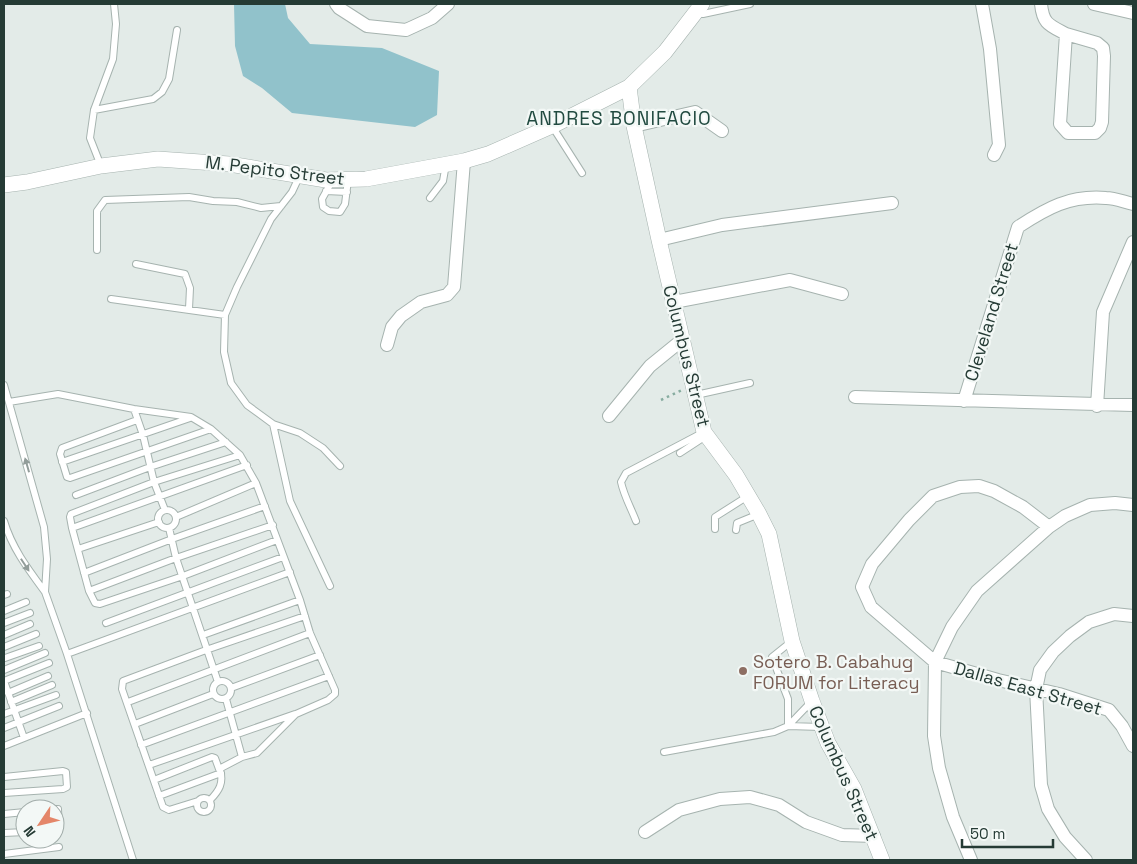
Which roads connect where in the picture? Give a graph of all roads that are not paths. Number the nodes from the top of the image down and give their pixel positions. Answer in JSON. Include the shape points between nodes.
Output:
{"nodes":[{"id":1,"x":114,"y":4,"type":"edge"},
{"id":2,"x":336,"y":4,"type":"edge"},
{"id":3,"x":448,"y":4,"type":"edge"},
{"id":4,"x":750,"y":4,"type":"edge"},
{"id":5,"x":982,"y":4,"type":"edge"},
{"id":6,"x":1041,"y":4,"type":"edge"},
{"id":7,"x":1094,"y":4,"type":"edge"},
{"id":8,"x":699,"y":8,"type":"edge"},
{"id":9,"x":1133,"y":13,"type":"edge"},
{"id":10,"x":177,"y":30,"type":"dead end"},
{"id":11,"x":1066,"y":34,"type":"junction"},
{"id":12,"x":629,"y":87,"type":"junction"},
{"id":13,"x":94,"y":110,"type":"junction"},
{"id":14,"x":552,"y":126,"type":"junction"},
{"id":15,"x":634,"y":126,"type":"junction"},
{"id":16,"x":722,"y":131,"type":"dead end"},
{"id":17,"x":994,"y":155,"type":"dead end"},
{"id":18,"x":464,"y":161,"type":"junction"},
{"id":19,"x":446,"y":164,"type":"junction"},
{"id":20,"x":101,"y":166,"type":"junction"},
{"id":21,"x":582,"y":173,"type":"dead end"},
{"id":22,"x":299,"y":175,"type":"junction"},
{"id":23,"x":4,"y":185,"type":"edge"},
{"id":24,"x":430,"y":198,"type":"dead end"},
{"id":25,"x":892,"y":203,"type":"dead end"},
{"id":26,"x":1133,"y":204,"type":"edge"},
{"id":27,"x":281,"y":206,"type":"junction"},
{"id":28,"x":659,"y":240,"type":"junction"},
{"id":29,"x":1133,"y":242,"type":"edge"},
{"id":30,"x":97,"y":250,"type":"dead end"},
{"id":31,"x":136,"y":264,"type":"dead end"},
{"id":32,"x":842,"y":294,"type":"dead end"},
{"id":33,"x":110,"y":299,"type":"dead end"},
{"id":34,"x":674,"y":302,"type":"junction"},
{"id":35,"x":189,"y":309,"type":"junction"},
{"id":36,"x":225,"y":315,"type":"junction"},
{"id":37,"x":682,"y":340,"type":"junction"},
{"id":38,"x":387,"y":345,"type":"dead end"},
{"id":39,"x":750,"y":383,"type":"dead end"},
{"id":40,"x":4,"y":385,"type":"edge"},
{"id":41,"x":693,"y":390,"type":"junction"},
{"id":42,"x":855,"y":397,"type":"dead end"},
{"id":43,"x":964,"y":401,"type":"junction"},
{"id":44,"x":9,"y":402,"type":"junction"},
{"id":45,"x":1097,"y":406,"type":"junction"},
{"id":46,"x":1133,"y":406,"type":"edge"},
{"id":47,"x":134,"y":409,"type":"junction"},
{"id":48,"x":609,"y":416,"type":"dead end"},
{"id":49,"x":191,"y":417,"type":"junction"},
{"id":50,"x":137,"y":420,"type":"junction"},
{"id":51,"x":273,"y":424,"type":"junction"},
{"id":52,"x":212,"y":429,"type":"junction"},
{"id":53,"x":705,"y":434,"type":"junction"},
{"id":54,"x":143,"y":435,"type":"junction"},
{"id":55,"x":226,"y":442,"type":"junction"},
{"id":56,"x":147,"y":450,"type":"junction"},
{"id":57,"x":680,"y":453,"type":"dead end"},
{"id":58,"x":240,"y":455,"type":"junction"},
{"id":59,"x":62,"y":462,"type":"junction"},
{"id":60,"x":247,"y":465,"type":"junction"},
{"id":61,"x":340,"y":466,"type":"dead end"},
{"id":62,"x":150,"y":467,"type":"junction"},
{"id":63,"x":154,"y":482,"type":"junction"},
{"id":64,"x":256,"y":483,"type":"junction"},
{"id":65,"x":76,"y":495,"type":"dead end"},
{"id":66,"x":748,"y":495,"type":"junction"},
{"id":67,"x":159,"y":497,"type":"junction"},
{"id":68,"x":1133,"y":505,"type":"edge"},
{"id":69,"x":265,"y":506,"type":"junction"},
{"id":70,"x":165,"y":510,"type":"junction"},
{"id":71,"x":759,"y":514,"type":"junction"},
{"id":72,"x":176,"y":516,"type":"junction"},
{"id":73,"x":4,"y":521,"type":"edge"},
{"id":74,"x":636,"y":521,"type":"dead end"},
{"id":75,"x":159,"y":522,"type":"junction"},
{"id":76,"x":272,"y":525,"type":"junction"},
{"id":77,"x":72,"y":528,"type":"junction"},
{"id":78,"x":169,"y":528,"type":"junction"},
{"id":79,"x":1049,"y":528,"type":"junction"},
{"id":80,"x":715,"y":529,"type":"dead end"},
{"id":81,"x":736,"y":530,"type":"dead end"},
{"id":82,"x":172,"y":539,"type":"junction"},
{"id":83,"x":277,"y":540,"type":"junction"},
{"id":84,"x":78,"y":549,"type":"junction"},
{"id":85,"x":283,"y":557,"type":"junction"},
{"id":86,"x":176,"y":558,"type":"junction"},
{"id":87,"x":84,"y":572,"type":"junction"},
{"id":88,"x":290,"y":572,"type":"junction"},
{"id":89,"x":183,"y":576,"type":"junction"},
{"id":90,"x":330,"y":586,"type":"dead end"},
{"id":91,"x":89,"y":591,"type":"junction"},
{"id":92,"x":45,"y":592,"type":"junction"},
{"id":93,"x":187,"y":592,"type":"junction"},
{"id":94,"x":300,"y":600,"type":"junction"},
{"id":95,"x":26,"y":602,"type":"dead end"},
{"id":96,"x":194,"y":608,"type":"junction"},
{"id":97,"x":4,"y":611,"type":"edge"},
{"id":98,"x":30,"y":613,"type":"dead end"},
{"id":99,"x":305,"y":616,"type":"junction"},
{"id":100,"x":1133,"y":616,"type":"edge"},
{"id":101,"x":106,"y":622,"type":"dead end"},
{"id":102,"x":4,"y":624,"type":"edge"},
{"id":103,"x":30,"y":624,"type":"dead end"},
{"id":104,"x":310,"y":633,"type":"junction"},
{"id":105,"x":36,"y":634,"type":"dead end"},
{"id":106,"x":4,"y":635,"type":"edge"},
{"id":107,"x":203,"y":635,"type":"junction"},
{"id":108,"x":792,"y":641,"type":"junction"},
{"id":109,"x":39,"y":646,"type":"dead end"},
{"id":110,"x":4,"y":647,"type":"edge"},
{"id":111,"x":206,"y":650,"type":"junction"},
{"id":112,"x":46,"y":653,"type":"dead end"},
{"id":113,"x":67,"y":654,"type":"junction"},
{"id":114,"x":320,"y":655,"type":"junction"},
{"id":115,"x":4,"y":657,"type":"edge"},
{"id":116,"x":49,"y":662,"type":"dead end"},
{"id":117,"x":935,"y":662,"type":"junction"},
{"id":118,"x":4,"y":666,"type":"edge"},
{"id":119,"x":213,"y":668,"type":"junction"},
{"id":120,"x":4,"y":670,"type":"edge"},
{"id":121,"x":48,"y":676,"type":"dead end"},
{"id":122,"x":329,"y":676,"type":"junction"},
{"id":123,"x":218,"y":682,"type":"junction"},
{"id":124,"x":4,"y":683,"type":"edge"},
{"id":125,"x":52,"y":685,"type":"dead end"},
{"id":126,"x":231,"y":688,"type":"junction"},
{"id":127,"x":1036,"y":689,"type":"junction"},
{"id":128,"x":213,"y":694,"type":"junction"},
{"id":129,"x":56,"y":696,"type":"dead end"},
{"id":130,"x":8,"y":698,"type":"edge"},
{"id":131,"x":226,"y":699,"type":"junction"},
{"id":132,"x":812,"y":701,"type":"junction"},
{"id":133,"x":128,"y":702,"type":"junction"},
{"id":134,"x":59,"y":706,"type":"dead end"},
{"id":135,"x":14,"y":710,"type":"junction"},
{"id":136,"x":86,"y":713,"type":"junction"},
{"id":137,"x":229,"y":713,"type":"junction"},
{"id":138,"x":4,"y":714,"type":"edge"},
{"id":139,"x":296,"y":714,"type":"junction"},
{"id":140,"x":18,"y":723,"type":"junction"},
{"id":141,"x":135,"y":724,"type":"junction"},
{"id":142,"x":788,"y":726,"type":"junction"},
{"id":143,"x":822,"y":726,"type":"junction"},
{"id":144,"x":4,"y":728,"type":"edge"},
{"id":145,"x":235,"y":734,"type":"junction"},
{"id":146,"x":24,"y":738,"type":"junction"},
{"id":147,"x":141,"y":745,"type":"junction"},
{"id":148,"x":4,"y":746,"type":"edge"},
{"id":149,"x":1133,"y":746,"type":"edge"},
{"id":150,"x":664,"y":752,"type":"dead end"},
{"id":151,"x":242,"y":757,"type":"junction"},
{"id":152,"x":149,"y":765,"type":"junction"},
{"id":153,"x":220,"y":771,"type":"junction"},
{"id":154,"x":4,"y":777,"type":"edge"},
{"id":155,"x":154,"y":780,"type":"junction"},
{"id":156,"x":4,"y":793,"type":"edge"},
{"id":157,"x":159,"y":796,"type":"junction"},
{"id":158,"x":210,"y":800,"type":"junction"},
{"id":159,"x":198,"y":801,"type":"junction"},
{"id":160,"x":645,"y":832,"type":"dead end"},
{"id":161,"x":874,"y":836,"type":"junction"},
{"id":162,"x":43,"y":849,"type":"edge"},
{"id":163,"x":4,"y":854,"type":"edge"},
{"id":164,"x":133,"y":860,"type":"edge"},
{"id":165,"x":882,"y":860,"type":"edge"},
{"id":166,"x":971,"y":860,"type":"edge"},
{"id":167,"x":1086,"y":860,"type":"edge"}],
"edges":[{"from":1,"to":13,"type":"lane","via":[[113,58]]},
{"from":2,"to":3,"type":"street","via":[[367,26],[406,30],[432,18]]},
{"from":4,"to":8,"type":"lane","via":[[703,14]]},
{"from":5,"to":17,"type":"street","via":[[990,49],[999,145]]},
{"from":6,"to":11,"type":"street","via":[[1044,20]]},
{"from":7,"to":9,"type":"street"},
{"from":8,"to":12,"type":"street","name":"M. Pepito Street","via":[[665,52]]},
{"from":10,"to":13,"type":"lane","via":[[169,78],[162,92],[153,99]]},
{"from":11,"to":11,"type":"street","via":[[1097,43],[1103,48],[1102,122],[1095,133],[1068,133],[1060,124]]},
{"from":12,"to":14,"type":"street","name":"M. Pepito Street"},
{"from":12,"to":15,"type":"street","name":"Columbus Street"},
{"from":13,"to":20,"type":"lane","via":[[90,138]]},
{"from":14,"to":18,"type":"street","name":"M. Pepito Street"},
{"from":14,"to":21,"type":"lane"},
{"from":15,"to":16,"type":"street","via":[[695,112]]},
{"from":15,"to":28,"type":"street","name":"Columbus Street"},
{"from":18,"to":19,"type":"street","name":"M. Pepito Street"},
{"from":18,"to":38,"type":"street","via":[[454,287],[447,295],[422,302],[402,316],[392,328]]},
{"from":19,"to":22,"type":"street","name":"M. Pepito Street","via":[[339,186]]},
{"from":19,"to":24,"type":"lane","via":[[443,181]]},
{"from":20,"to":22,"type":"street","name":"M. Pepito Street","via":[[158,159],[229,164]]},
{"from":20,"to":23,"type":"street","name":"M. Pepito Street"},
{"from":22,"to":27,"type":"lane"},
{"from":25,"to":28,"type":"street","via":[[722,225]]},
{"from":26,"to":43,"type":"street","name":"Cleveland Street","via":[[1106,198],[1072,199],[1018,227]]},
{"from":27,"to":30,"type":"lane","via":[[261,208],[189,197],[105,200],[97,211]]},
{"from":27,"to":36,"type":"lane","via":[[258,244]]},
{"from":28,"to":34,"type":"street","name":"Columbus Street"},
{"from":29,"to":45,"type":"street","via":[[1103,312]]},
{"from":31,"to":35,"type":"lane","via":[[185,274],[190,288]]},
{"from":32,"to":34,"type":"street","via":[[790,280]]},
{"from":33,"to":35,"type":"lane"},
{"from":34,"to":37,"type":"street","name":"Columbus Street"},
{"from":35,"to":36,"type":"lane"},
{"from":36,"to":51,"type":"lane","via":[[224,352],[231,383],[247,405]]},
{"from":37,"to":41,"type":"street","name":"Columbus Street"},
{"from":37,"to":48,"type":"street","via":[[650,366]]},
{"from":39,"to":41,"type":"lane"},
{"from":40,"to":44,"type":"lane"},
{"from":41,"to":53,"type":"street","name":"Columbus Street"},
{"from":42,"to":43,"type":"street"},
{"from":43,"to":45,"type":"street"},
{"from":44,"to":47,"type":"lane","via":[[58,394]]},
{"from":92,"to":44,"type":"lane","one_way":true,"via":[[44,528]]},
{"from":45,"to":46,"type":"street"},
{"from":47,"to":49,"type":"lane"},
{"from":47,"to":50,"type":"lane"},
{"from":49,"to":52,"type":"lane"},
{"from":49,"to":54,"type":"lane"},
{"from":50,"to":54,"type":"lane"},
{"from":50,"to":59,"type":"lane","via":[[62,448]]},
{"from":51,"to":61,"type":"lane","via":[[300,433],[323,448]]},
{"from":51,"to":90,"type":"lane","via":[[290,501]]},
{"from":52,"to":55,"type":"lane"},
{"from":52,"to":56,"type":"lane"},
{"from":53,"to":57,"type":"lane"},
{"from":53,"to":66,"type":"street","name":"Columbus Street"},
{"from":53,"to":74,"type":"lane","via":[[626,474],[621,482],[623,494]]},
{"from":54,"to":56,"type":"lane"},
{"from":54,"to":59,"type":"lane"},
{"from":55,"to":58,"type":"lane"},
{"from":55,"to":62,"type":"lane"},
{"from":56,"to":59,"type":"lane","via":[[70,478]]},
{"from":56,"to":62,"type":"lane"},
{"from":58,"to":60,"type":"lane"},
{"from":58,"to":63,"type":"lane"},
{"from":60,"to":64,"type":"lane"},
{"from":60,"to":67,"type":"lane"},
{"from":62,"to":63,"type":"lane"},
{"from":62,"to":65,"type":"lane"},
{"from":63,"to":67,"type":"lane"},
{"from":63,"to":77,"type":"lane","via":[[71,514]]},
{"from":64,"to":69,"type":"lane"},
{"from":64,"to":72,"type":"lane"},
{"from":66,"to":71,"type":"street","name":"Columbus Street"},
{"from":66,"to":80,"type":"lane","via":[[715,516]]},
{"from":67,"to":70,"type":"lane"},
{"from":67,"to":77,"type":"lane"},
{"from":68,"to":79,"type":"street","via":[[1090,505],[1065,516]]},
{"from":69,"to":76,"type":"lane"},
{"from":69,"to":82,"type":"lane"},
{"from":70,"to":72,"type":"lane"},
{"from":70,"to":75,"type":"lane","via":[[160,513]]},
{"from":71,"to":81,"type":"lane","via":[[737,523]]},
{"from":71,"to":108,"type":"street","name":"Columbus Street","via":[[769,534]]},
{"from":72,"to":78,"type":"lane","via":[[175,523]]},
{"from":73,"to":92,"type":"lane","one_way":true,"via":[[17,552]]},
{"from":75,"to":78,"type":"lane"},
{"from":75,"to":84,"type":"lane"},
{"from":76,"to":83,"type":"lane"},
{"from":76,"to":86,"type":"lane"},
{"from":77,"to":84,"type":"lane"},
{"from":78,"to":82,"type":"lane"},
{"from":79,"to":117,"type":"street","via":[[977,591],[952,627]]},
{"from":79,"to":117,"type":"street","via":[[1023,507],[994,491],[979,486],[960,487],[933,496],[872,564],[862,587],[871,608]]},
{"from":82,"to":86,"type":"lane"},
{"from":82,"to":87,"type":"lane"},
{"from":83,"to":85,"type":"lane"},
{"from":83,"to":89,"type":"lane"},
{"from":84,"to":87,"type":"lane"},
{"from":85,"to":88,"type":"lane"},
{"from":85,"to":93,"type":"lane"},
{"from":86,"to":89,"type":"lane"},
{"from":86,"to":91,"type":"lane"},
{"from":87,"to":91,"type":"lane"},
{"from":88,"to":94,"type":"lane"},
{"from":88,"to":96,"type":"lane"},
{"from":89,"to":91,"type":"lane","via":[[100,604],[95,603]]},
{"from":89,"to":93,"type":"lane"},
{"from":92,"to":113,"type":"lane"},
{"from":93,"to":96,"type":"lane"},
{"from":93,"to":101,"type":"lane"},
{"from":94,"to":99,"type":"lane"},
{"from":94,"to":107,"type":"lane"},
{"from":95,"to":97,"type":"lane"},
{"from":96,"to":107,"type":"lane"},
{"from":96,"to":113,"type":"lane"},
{"from":98,"to":102,"type":"lane"},
{"from":99,"to":104,"type":"lane"},
{"from":99,"to":111,"type":"lane"},
{"from":100,"to":127,"type":"street","via":[[1114,614],[1097,619],[1070,636],[1040,670]]},
{"from":103,"to":106,"type":"lane"},
{"from":104,"to":114,"type":"lane"},
{"from":104,"to":119,"type":"lane"},
{"from":105,"to":110,"type":"lane"},
{"from":107,"to":111,"type":"lane"},
{"from":108,"to":132,"type":"street","name":"Columbus Street"},
{"from":108,"to":142,"type":"lane","via":[[772,657],[788,699]]},
{"from":109,"to":115,"type":"lane"},
{"from":111,"to":119,"type":"lane"},
{"from":111,"to":133,"type":"lane","via":[[123,681],[122,689]]},
{"from":112,"to":120,"type":"lane"},
{"from":113,"to":136,"type":"lane"},
{"from":114,"to":122,"type":"lane"},
{"from":114,"to":126,"type":"lane"},
{"from":115,"to":118,"type":"lane"},
{"from":116,"to":124,"type":"lane"},
{"from":117,"to":127,"type":"street","name":"Dallas East Street"},
{"from":117,"to":166,"type":"street","via":[[934,736],[939,768]]},
{"from":119,"to":123,"type":"lane"},
{"from":119,"to":133,"type":"lane"},
{"from":121,"to":130,"type":"lane"},
{"from":122,"to":137,"type":"lane"},
{"from":122,"to":139,"type":"lane","via":[[335,694]]},
{"from":123,"to":126,"type":"lane","via":[[227,682]]},
{"from":123,"to":128,"type":"lane","via":[[213,685]]},
{"from":124,"to":130,"type":"lane"},
{"from":125,"to":130,"type":"lane"},
{"from":126,"to":131,"type":"lane"},
{"from":127,"to":149,"type":"street","name":"Dallas East Street","via":[[1109,710]]},
{"from":127,"to":167,"type":"street","via":[[1041,785],[1048,810]]},
{"from":128,"to":131,"type":"lane","via":[[220,700]]},
{"from":128,"to":141,"type":"lane"},
{"from":129,"to":135,"type":"lane"},
{"from":130,"to":135,"type":"lane"},
{"from":131,"to":137,"type":"lane"},
{"from":132,"to":142,"type":"lane"},
{"from":132,"to":143,"type":"street","name":"Columbus Street"},
{"from":133,"to":141,"type":"lane"},
{"from":134,"to":140,"type":"lane"},
{"from":135,"to":138,"type":"lane"},
{"from":135,"to":140,"type":"lane"},
{"from":136,"to":146,"type":"lane"},
{"from":136,"to":164,"type":"lane"},
{"from":137,"to":145,"type":"lane"},
{"from":137,"to":147,"type":"lane"},
{"from":139,"to":145,"type":"lane"},
{"from":139,"to":151,"type":"lane","via":[[261,750]]},
{"from":140,"to":144,"type":"lane"},
{"from":140,"to":146,"type":"lane"},
{"from":141,"to":147,"type":"lane"},
{"from":142,"to":143,"type":"lane"},
{"from":142,"to":150,"type":"lane","via":[[774,732]]},
{"from":143,"to":161,"type":"street","name":"Columbus Street"},
{"from":145,"to":151,"type":"lane"},
{"from":145,"to":152,"type":"lane"},
{"from":146,"to":148,"type":"lane"},
{"from":147,"to":152,"type":"lane"},
{"from":151,"to":153,"type":"lane"},
{"from":152,"to":155,"type":"lane"},
{"from":153,"to":155,"type":"lane","via":[[212,757]]},
{"from":153,"to":157,"type":"lane"},
{"from":153,"to":158,"type":"lane","via":[[220,786]]},
{"from":154,"to":156,"type":"lane","via":[[63,771],[67,775],[66,788]]},
{"from":155,"to":157,"type":"lane"},
{"from":157,"to":159,"type":"lane","via":[[163,807],[169,810]]},
{"from":158,"to":159,"type":"lane","via":[[204,797]]},
{"from":158,"to":159,"type":"lane","via":[[210,809],[204,812],[198,808]]},
{"from":160,"to":161,"type":"street","via":[[679,810],[720,799],[750,797],[779,805],[806,822],[842,835]]},
{"from":161,"to":165,"type":"street","name":"Columbus Street"},
{"from":162,"to":163,"type":"lane"}]}
